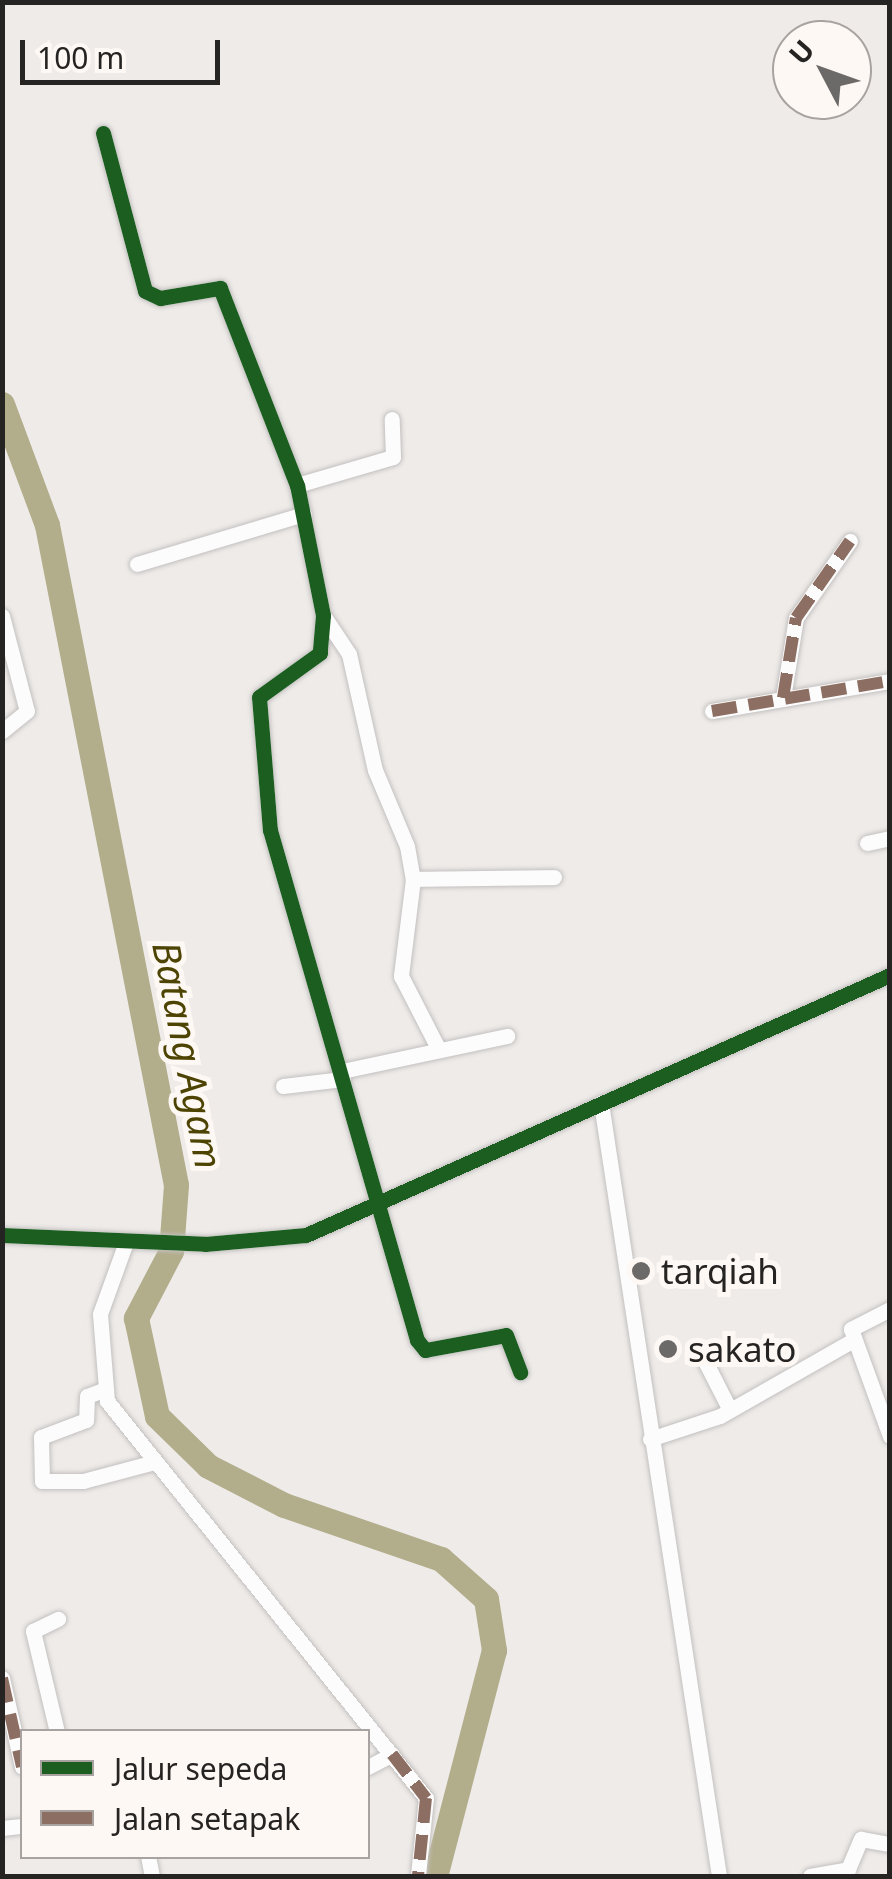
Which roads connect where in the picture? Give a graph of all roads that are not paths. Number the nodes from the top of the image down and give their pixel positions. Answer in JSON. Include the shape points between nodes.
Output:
{"nodes":[{"id":1,"x":103,"y":133,"type":"dead end"},
{"id":2,"x":392,"y":419,"type":"dead end"},
{"id":3,"x":297,"y":484,"type":"junction"},
{"id":4,"x":304,"y":514,"type":"junction"},
{"id":5,"x":850,"y":542,"type":"dead end"},
{"id":6,"x":137,"y":564,"type":"dead end"},
{"id":7,"x":322,"y":614,"type":"junction"},
{"id":8,"x":2,"y":616,"type":"edge"},
{"id":9,"x":890,"y":681,"type":"edge"},
{"id":10,"x":783,"y":698,"type":"junction"},
{"id":11,"x":712,"y":711,"type":"dead end"},
{"id":12,"x":12,"y":724,"type":"edge"},
{"id":13,"x":890,"y":838,"type":"edge"},
{"id":14,"x":867,"y":844,"type":"dead end"},
{"id":15,"x":554,"y":877,"type":"dead end"},
{"id":16,"x":413,"y":878,"type":"junction"},
{"id":17,"x":890,"y":974,"type":"edge"},
{"id":18,"x":507,"y":1036,"type":"dead end"},
{"id":19,"x":439,"y":1050,"type":"junction"},
{"id":20,"x":342,"y":1075,"type":"junction"},
{"id":21,"x":283,"y":1086,"type":"dead end"},
{"id":22,"x":601,"y":1103,"type":"junction"},
{"id":23,"x":376,"y":1204,"type":"junction"},
{"id":24,"x":2,"y":1235,"type":"edge"},
{"id":25,"x":130,"y":1242,"type":"junction"},
{"id":26,"x":890,"y":1309,"type":"edge"},
{"id":27,"x":853,"y":1340,"type":"junction"},
{"id":28,"x":704,"y":1359,"type":"dead end"},
{"id":29,"x":520,"y":1372,"type":"dead end"},
{"id":30,"x":98,"y":1392,"type":"junction"},
{"id":31,"x":730,"y":1410,"type":"junction"},
{"id":32,"x":890,"y":1436,"type":"edge"},
{"id":33,"x":650,"y":1440,"type":"junction"},
{"id":34,"x":146,"y":1466,"type":"junction"},
{"id":35,"x":58,"y":1619,"type":"dead end"},
{"id":36,"x":2,"y":1678,"type":"edge"},
{"id":37,"x":56,"y":1729,"type":"edge"},
{"id":38,"x":360,"y":1729,"type":"edge"},
{"id":39,"x":20,"y":1758,"type":"edge"},
{"id":40,"x":382,"y":1761,"type":"edge"},
{"id":41,"x":890,"y":1844,"type":"edge"},
{"id":42,"x":418,"y":1876,"type":"edge"},
{"id":43,"x":719,"y":1876,"type":"edge"},
{"id":44,"x":810,"y":1876,"type":"edge"}],
"edges":[{"from":1,"to":3,"type":"street","via":[[145,292],[160,298],[220,288]]},
{"from":2,"to":3,"type":"street","via":[[393,457]]},
{"from":3,"to":4,"type":"street"},
{"from":4,"to":6,"type":"street"},
{"from":4,"to":7,"type":"street"},
{"from":5,"to":10,"type":"street","via":[[796,618]]},
{"from":7,"to":16,"type":"street","via":[[349,654],[375,770]]},
{"from":7,"to":20,"type":"street","via":[[318,657],[265,688],[258,703],[273,848]]},
{"from":8,"to":12,"type":"street","via":[[27,707]]},
{"from":9,"to":10,"type":"street"},
{"from":10,"to":11,"type":"street"},
{"from":13,"to":14,"type":"street"},
{"from":15,"to":16,"type":"street"},
{"from":16,"to":19,"type":"street","via":[[401,976]]},
{"from":17,"to":22,"type":"street"},
{"from":18,"to":19,"type":"street"},
{"from":19,"to":20,"type":"street"},
{"from":20,"to":21,"type":"street"},
{"from":20,"to":23,"type":"street"},
{"from":22,"to":23,"type":"street"},
{"from":22,"to":33,"type":"street"},
{"from":23,"to":25,"type":"street","via":[[306,1235],[206,1244]]},
{"from":23,"to":29,"type":"street","via":[[418,1345],[430,1350],[506,1334]]},
{"from":24,"to":25,"type":"street"},
{"from":25,"to":30,"type":"street","via":[[100,1314]]},
{"from":26,"to":27,"type":"street","via":[[854,1325]]},
{"from":27,"to":31,"type":"street"},
{"from":27,"to":32,"type":"street"},
{"from":28,"to":31,"type":"street"},
{"from":30,"to":34,"type":"street"},
{"from":30,"to":34,"type":"street","via":[[86,1420],[41,1438],[42,1481]]},
{"from":31,"to":33,"type":"street"},
{"from":33,"to":43,"type":"street"},
{"from":34,"to":38,"type":"street","via":[[266,1591]]},
{"from":35,"to":37,"type":"street","via":[[33,1631]]},
{"from":36,"to":39,"type":"street"},
{"from":40,"to":42,"type":"street","via":[[426,1798]]},
{"from":41,"to":44,"type":"street","via":[[861,1840],[848,1869]]}]}
